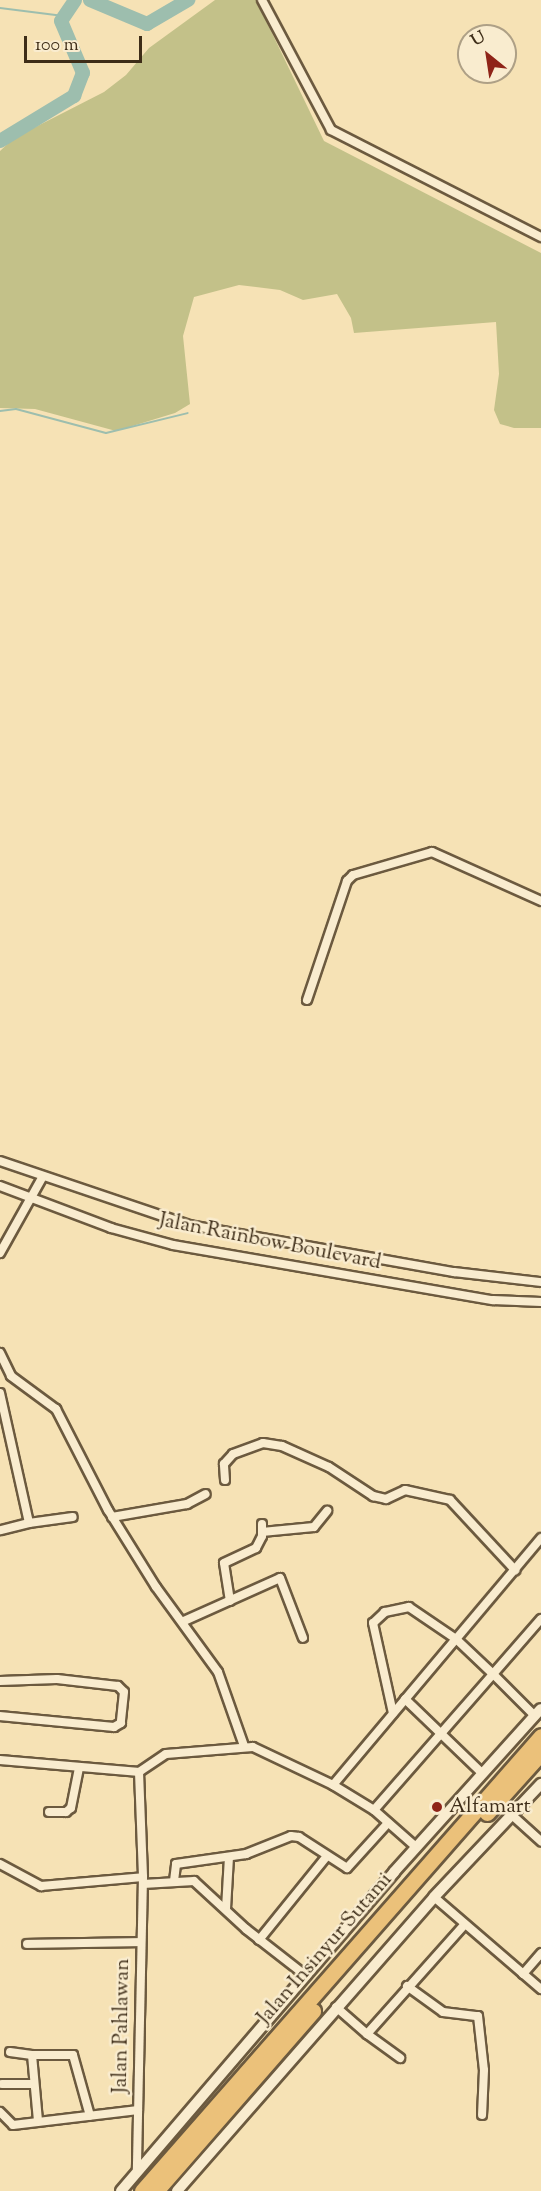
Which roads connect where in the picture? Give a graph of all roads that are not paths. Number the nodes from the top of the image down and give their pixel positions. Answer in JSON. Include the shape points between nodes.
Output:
{"nodes":[{"id":1,"x":262,"y":0,"type":"edge"},
{"id":2,"x":541,"y":237,"type":"edge"},
{"id":3,"x":541,"y":902,"type":"edge"},
{"id":4,"x":307,"y":1000,"type":"dead end"},
{"id":5,"x":0,"y":1161,"type":"edge"},
{"id":6,"x":42,"y":1178,"type":"junction"},
{"id":7,"x":0,"y":1186,"type":"edge"},
{"id":8,"x":32,"y":1198,"type":"junction"},
{"id":9,"x":0,"y":1253,"type":"edge"},
{"id":10,"x":541,"y":1282,"type":"edge"},
{"id":11,"x":541,"y":1302,"type":"edge"},
{"id":12,"x":0,"y":1353,"type":"edge"},
{"id":13,"x":0,"y":1397,"type":"edge"},
{"id":14,"x":225,"y":1479,"type":"dead end"},
{"id":15,"x":206,"y":1494,"type":"dead end"},
{"id":16,"x":327,"y":1511,"type":"dead end"},
{"id":17,"x":73,"y":1517,"type":"dead end"},
{"id":18,"x":112,"y":1517,"type":"junction"},
{"id":19,"x":29,"y":1523,"type":"junction"},
{"id":20,"x":0,"y":1530,"type":"edge"},
{"id":21,"x":541,"y":1539,"type":"edge"},
{"id":22,"x":515,"y":1570,"type":"junction"},
{"id":23,"x":230,"y":1600,"type":"junction"},
{"id":24,"x":541,"y":1619,"type":"edge"},
{"id":25,"x":184,"y":1622,"type":"junction"},
{"id":26,"x":303,"y":1638,"type":"dead end"},
{"id":27,"x":456,"y":1639,"type":"junction"},
{"id":28,"x":493,"y":1674,"type":"junction"},
{"id":29,"x":0,"y":1681,"type":"edge"},
{"id":30,"x":405,"y":1699,"type":"junction"},
{"id":31,"x":393,"y":1713,"type":"junction"},
{"id":32,"x":538,"y":1713,"type":"edge"},
{"id":33,"x":0,"y":1716,"type":"edge"},
{"id":34,"x":443,"y":1732,"type":"junction"},
{"id":35,"x":541,"y":1736,"type":"edge"},
{"id":36,"x":244,"y":1746,"type":"junction"},
{"id":37,"x":541,"y":1753,"type":"edge"},
{"id":38,"x":0,"y":1760,"type":"edge"},
{"id":39,"x":80,"y":1768,"type":"junction"},
{"id":40,"x":139,"y":1772,"type":"junction"},
{"id":41,"x":483,"y":1774,"type":"junction"},
{"id":42,"x":541,"y":1784,"type":"edge"},
{"id":43,"x":333,"y":1785,"type":"junction"},
{"id":44,"x":374,"y":1810,"type":"junction"},
{"id":45,"x":49,"y":1812,"type":"dead end"},
{"id":46,"x":513,"y":1816,"type":"junction"},
{"id":47,"x":388,"y":1823,"type":"junction"},
{"id":48,"x":541,"y":1841,"type":"edge"},
{"id":49,"x":416,"y":1847,"type":"junction"},
{"id":50,"x":327,"y":1856,"type":"junction"},
{"id":51,"x":229,"y":1857,"type":"junction"},
{"id":52,"x":0,"y":1864,"type":"edge"},
{"id":53,"x":143,"y":1880,"type":"junction"},
{"id":54,"x":174,"y":1881,"type":"junction"},
{"id":55,"x":434,"y":1897,"type":"junction"},
{"id":56,"x":226,"y":1909,"type":"junction"},
{"id":57,"x":465,"y":1924,"type":"junction"},
{"id":58,"x":259,"y":1940,"type":"junction"},
{"id":59,"x":141,"y":1942,"type":"junction"},
{"id":60,"x":27,"y":1944,"type":"dead end"},
{"id":61,"x":541,"y":1953,"type":"edge"},
{"id":62,"x":524,"y":1974,"type":"junction"},
{"id":63,"x":305,"y":1975,"type":"junction"},
{"id":64,"x":406,"y":1986,"type":"junction"},
{"id":65,"x":541,"y":1989,"type":"edge"},
{"id":66,"x":336,"y":2007,"type":"junction"},
{"id":67,"x":367,"y":2034,"type":"junction"},
{"id":68,"x":10,"y":2052,"type":"dead end"},
{"id":69,"x":32,"y":2055,"type":"junction"},
{"id":70,"x":400,"y":2058,"type":"dead end"},
{"id":71,"x":2,"y":2084,"type":"dead end"},
{"id":72,"x":34,"y":2084,"type":"junction"},
{"id":73,"x":138,"y":2110,"type":"junction"},
{"id":74,"x":0,"y":2112,"type":"edge"},
{"id":75,"x":482,"y":2115,"type":"dead end"},
{"id":76,"x":90,"y":2116,"type":"junction"},
{"id":77,"x":38,"y":2121,"type":"junction"},
{"id":78,"x":137,"y":2170,"type":"junction"},
{"id":79,"x":121,"y":2191,"type":"edge"},
{"id":80,"x":142,"y":2191,"type":"edge"},
{"id":81,"x":156,"y":2191,"type":"edge"},
{"id":82,"x":177,"y":2191,"type":"edge"}],
"edges":[{"from":1,"to":2,"type":"street","via":[[332,130]]},
{"from":3,"to":4,"type":"street","via":[[432,852],[353,875],[347,881]]},
{"from":5,"to":6,"type":"street","name":"Jalan Rainbow Boulevard"},
{"from":6,"to":8,"type":"street"},
{"from":6,"to":10,"type":"street","name":"Jalan Rainbow Boulevard","via":[[189,1225],[454,1272]]},
{"from":7,"to":8,"type":"street","name":"Jalan Rainbow Boulevard"},
{"from":8,"to":9,"type":"street"},
{"from":8,"to":11,"type":"street","name":"Jalan Rainbow Boulevard","via":[[111,1228],[173,1245],[493,1300]]},
{"from":12,"to":18,"type":"street","via":[[11,1376],[56,1409]]},
{"from":13,"to":19,"type":"street"},
{"from":14,"to":22,"type":"street","via":[[224,1464],[232,1455],[263,1443],[282,1446],[329,1467],[373,1496],[386,1499],[405,1490],[450,1500]]},
{"from":15,"to":18,"type":"street","via":[[187,1504]]},
{"from":16,"to":23,"type":"street","via":[[315,1527],[262,1528],[256,1548],[224,1563]]},
{"from":17,"to":19,"type":"street"},
{"from":18,"to":25,"type":"street","via":[[156,1587]]},
{"from":19,"to":20,"type":"street"},
{"from":21,"to":22,"type":"street"},
{"from":22,"to":27,"type":"street"},
{"from":23,"to":25,"type":"street"},
{"from":23,"to":26,"type":"street","via":[[282,1579]]},
{"from":24,"to":28,"type":"street"},
{"from":25,"to":36,"type":"street","via":[[218,1672]]},
{"from":27,"to":28,"type":"street"},
{"from":27,"to":30,"type":"street"},
{"from":27,"to":31,"type":"street","via":[[410,1607],[375,1618],[374,1631]]},
{"from":28,"to":32,"type":"street"},
{"from":28,"to":34,"type":"street"},
{"from":29,"to":33,"type":"street","via":[[57,1679],[118,1686],[124,1692],[121,1723],[114,1727]]},
{"from":30,"to":31,"type":"street"},
{"from":30,"to":34,"type":"street"},
{"from":31,"to":43,"type":"street"},
{"from":32,"to":41,"type":"street"},
{"from":34,"to":41,"type":"street"},
{"from":34,"to":44,"type":"street"},
{"from":35,"to":80,"type":"highway","name":"Jalan Insinyur Sutami"},
{"from":36,"to":40,"type":"street","via":[[158,1756]]},
{"from":36,"to":43,"type":"street","via":[[293,1764]]},
{"from":37,"to":81,"type":"highway","name":"Jalan Insinyur Sutami"},
{"from":38,"to":39,"type":"street"},
{"from":39,"to":40,"type":"street"},
{"from":39,"to":45,"type":"street","via":[[71,1808],[66,1812]]},
{"from":40,"to":53,"type":"street","name":"Jalan Pahlawan"},
{"from":41,"to":49,"type":"street"},
{"from":42,"to":46,"type":"street"},
{"from":43,"to":44,"type":"street"},
{"from":44,"to":47,"type":"street"},
{"from":46,"to":48,"type":"street"},
{"from":46,"to":55,"type":"street"},
{"from":47,"to":49,"type":"street"},
{"from":47,"to":50,"type":"street","via":[[349,1867]]},
{"from":49,"to":63,"type":"street"},
{"from":50,"to":51,"type":"street","via":[[299,1837],[291,1836]]},
{"from":50,"to":58,"type":"street"},
{"from":51,"to":54,"type":"street","via":[[176,1864]]},
{"from":51,"to":56,"type":"street"},
{"from":52,"to":53,"type":"street","via":[[41,1886]]},
{"from":53,"to":54,"type":"street"},
{"from":53,"to":59,"type":"street","name":"Jalan Pahlawan"},
{"from":54,"to":56,"type":"street","via":[[194,1881]]},
{"from":55,"to":57,"type":"street"},
{"from":55,"to":66,"type":"street"},
{"from":56,"to":58,"type":"street"},
{"from":57,"to":62,"type":"street"},
{"from":57,"to":64,"type":"street"},
{"from":58,"to":63,"type":"street"},
{"from":59,"to":60,"type":"street"},
{"from":59,"to":73,"type":"street","name":"Jalan Pahlawan"},
{"from":61,"to":62,"type":"street"},
{"from":62,"to":65,"type":"street"},
{"from":63,"to":78,"type":"street"},
{"from":64,"to":67,"type":"street"},
{"from":64,"to":75,"type":"street","via":[[443,2012],[478,2016],[484,2070]]},
{"from":66,"to":67,"type":"street"},
{"from":66,"to":82,"type":"street"},
{"from":67,"to":70,"type":"street"},
{"from":68,"to":69,"type":"street"},
{"from":69,"to":72,"type":"street"},
{"from":69,"to":76,"type":"street","via":[[73,2055]]},
{"from":71,"to":72,"type":"street"},
{"from":72,"to":77,"type":"street"},
{"from":73,"to":76,"type":"street"},
{"from":73,"to":78,"type":"street","name":"Jalan Pahlawan"},
{"from":74,"to":77,"type":"street","via":[[10,2124]]},
{"from":76,"to":77,"type":"street"},
{"from":78,"to":79,"type":"street"}]}
